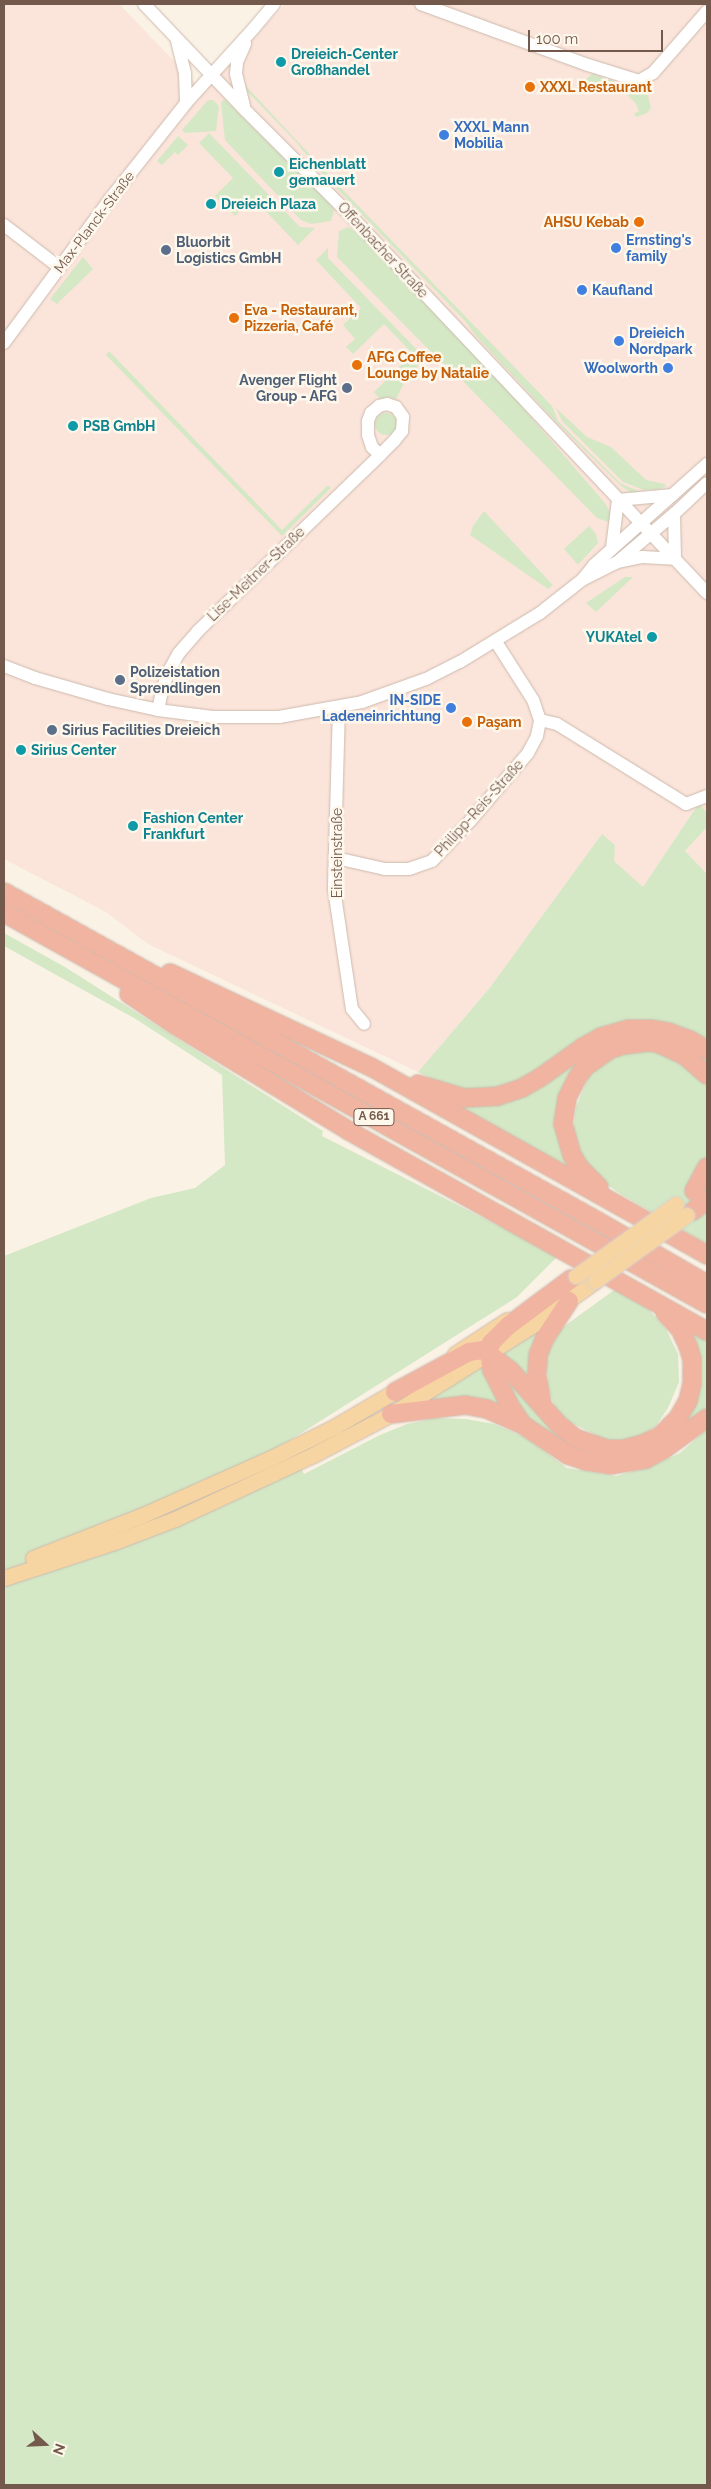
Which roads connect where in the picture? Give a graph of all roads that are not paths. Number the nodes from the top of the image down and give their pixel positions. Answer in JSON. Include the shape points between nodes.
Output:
{"nodes":[{"id":1,"x":144,"y":4,"type":"edge"},
{"id":2,"x":274,"y":4,"type":"edge"},
{"id":3,"x":421,"y":4,"type":"edge"},
{"id":4,"x":707,"y":11,"type":"edge"},
{"id":5,"x":254,"y":28,"type":"junction"},
{"id":6,"x":175,"y":37,"type":"junction"},
{"id":7,"x":211,"y":74,"type":"junction"},
{"id":8,"x":186,"y":103,"type":"junction"},
{"id":9,"x":246,"y":111,"type":"junction"},
{"id":10,"x":4,"y":225,"type":"edge"},
{"id":11,"x":59,"y":267,"type":"junction"},
{"id":12,"x":4,"y":343,"type":"edge"},
{"id":13,"x":380,"y":455,"type":"dead end"},
{"id":14,"x":707,"y":464,"type":"edge"},
{"id":15,"x":707,"y":482,"type":"edge"},
{"id":16,"x":673,"y":495,"type":"junction"},
{"id":17,"x":618,"y":500,"type":"junction"},
{"id":18,"x":674,"y":514,"type":"junction"},
{"id":19,"x":642,"y":524,"type":"junction"},
{"id":20,"x":651,"y":534,"type":"junction"},
{"id":21,"x":612,"y":548,"type":"junction"},
{"id":22,"x":675,"y":559,"type":"junction"},
{"id":23,"x":616,"y":563,"type":"junction"},
{"id":24,"x":582,"y":580,"type":"junction"},
{"id":25,"x":707,"y":593,"type":"edge"},
{"id":26,"x":496,"y":642,"type":"junction"},
{"id":27,"x":4,"y":666,"type":"edge"},
{"id":28,"x":339,"y":707,"type":"junction"},
{"id":29,"x":158,"y":710,"type":"junction"},
{"id":30,"x":540,"y":720,"type":"junction"},
{"id":31,"x":707,"y":796,"type":"edge"},
{"id":32,"x":336,"y":858,"type":"junction"},
{"id":33,"x":4,"y":892,"type":"edge"},
{"id":34,"x":4,"y":913,"type":"edge"},
{"id":35,"x":39,"y":933,"type":"junction"},
{"id":36,"x":82,"y":936,"type":"junction"},
{"id":37,"x":364,"y":1024,"type":"dead end"},
{"id":38,"x":707,"y":1050,"type":"edge"},
{"id":39,"x":371,"y":1067,"type":"junction"},
{"id":40,"x":707,"y":1075,"type":"edge"},
{"id":41,"x":707,"y":1166,"type":"edge"},
{"id":42,"x":699,"y":1200,"type":"edge"},
{"id":43,"x":622,"y":1207,"type":"junction"},
{"id":44,"x":707,"y":1255,"type":"edge"},
{"id":45,"x":573,"y":1278,"type":"junction"},
{"id":46,"x":707,"y":1284,"type":"edge"},
{"id":47,"x":631,"y":1288,"type":"junction"},
{"id":48,"x":568,"y":1301,"type":"junction"},
{"id":49,"x":707,"y":1304,"type":"edge"},
{"id":50,"x":707,"y":1331,"type":"edge"},
{"id":51,"x":489,"y":1352,"type":"junction"},
{"id":52,"x":395,"y":1392,"type":"junction"},
{"id":53,"x":543,"y":1405,"type":"junction"},
{"id":54,"x":391,"y":1414,"type":"junction"},
{"id":55,"x":707,"y":1418,"type":"edge"},
{"id":56,"x":523,"y":1425,"type":"junction"},
{"id":57,"x":4,"y":1568,"type":"edge"},
{"id":58,"x":4,"y":1578,"type":"edge"}],
"edges":[{"from":1,"to":6,"type":"street","name":"Offenbacher Straße"},
{"from":2,"to":5,"type":"street"},
{"from":3,"to":4,"type":"street","via":[[639,81],[653,73]]},
{"from":5,"to":7,"type":"street","name":"Max-Planck-Straße"},
{"from":5,"to":9,"type":"street","via":[[236,68]]},
{"from":6,"to":7,"type":"street","name":"Offenbacher Straße"},
{"from":6,"to":8,"type":"street","via":[[185,74]]},
{"from":7,"to":8,"type":"street","name":"Max-Planck-Straße"},
{"from":7,"to":9,"type":"street","name":"Offenbacher Straße"},
{"from":8,"to":11,"type":"street","name":"Max-Planck-Straße"},
{"from":9,"to":17,"type":"street","name":"Offenbacher Straße","via":[[348,213]]},
{"from":10,"to":11,"type":"street"},
{"from":11,"to":12,"type":"street","name":"Max-Planck-Straße"},
{"from":13,"to":29,"type":"street","name":"Lise-Meitner-Straße","via":[[179,652],[163,687]]},
{"from":14,"to":16,"type":"street"},
{"from":15,"to":18,"type":"street"},
{"from":16,"to":17,"type":"street"},
{"from":16,"to":19,"type":"street"},
{"from":17,"to":19,"type":"street","name":"Offenbacher Straße"},
{"from":17,"to":21,"type":"street"},
{"from":18,"to":20,"type":"street"},
{"from":18,"to":22,"type":"street"},
{"from":19,"to":20,"type":"street","name":"Offenbacher Straße"},
{"from":19,"to":21,"type":"street"},
{"from":20,"to":22,"type":"street","name":"Offenbacher Straße"},
{"from":20,"to":23,"type":"street"},
{"from":21,"to":24,"type":"street"},
{"from":22,"to":23,"type":"street","via":[[642,557]]},
{"from":22,"to":25,"type":"street","name":"Offenbacher Straße"},
{"from":23,"to":24,"type":"street"},
{"from":24,"to":26,"type":"street"},
{"from":26,"to":28,"type":"street","via":[[426,679]]},
{"from":26,"to":30,"type":"street","via":[[533,700]]},
{"from":27,"to":29,"type":"street","via":[[72,690]]},
{"from":28,"to":29,"type":"street","via":[[279,717],[213,717]]},
{"from":28,"to":32,"type":"street","name":"Einsteinstraße"},
{"from":30,"to":31,"type":"street","via":[[557,724],[686,804]]},
{"from":30,"to":32,"type":"street","name":"Philipp-Reis-Straße","via":[[537,736],[528,753],[432,860],[409,868],[385,869]]},
{"from":32,"to":37,"type":"street","name":"Einsteinstraße","via":[[334,889],[352,1009]]},
{"from":33,"to":36,"type":"highway","number":"A 661"},
{"from":34,"to":35,"type":"highway","number":"A 661"},
{"from":35,"to":47,"type":"highway","via":[[175,1025],[308,1106]]},
{"from":35,"to":49,"type":"highway","number":"A 661"},
{"from":36,"to":39,"type":"highway","via":[[188,980]]},
{"from":36,"to":46,"type":"highway","number":"A 661"},
{"from":38,"to":39,"type":"highway","via":[[668,1032],[644,1028],[620,1031],[588,1044],[522,1088],[482,1099],[448,1094]]},
{"from":39,"to":43,"type":"highway"},
{"from":40,"to":43,"type":"highway","via":[[684,1055],[649,1042],[611,1049],[593,1060],[577,1078],[564,1111],[566,1139],[580,1168]]},
{"from":41,"to":42,"type":"highway"},
{"from":42,"to":45,"type":"main road","bridge":true,"via":[[676,1204]]},
{"from":42,"to":48,"type":"main road","bridge":true},
{"from":43,"to":44,"type":"highway"},
{"from":45,"to":51,"type":"highway","via":[[498,1334]]},
{"from":45,"to":52,"type":"main road"},
{"from":47,"to":50,"type":"highway"},
{"from":47,"to":53,"type":"highway","via":[[671,1317],[688,1346],[693,1367],[692,1384],[688,1401],[678,1418],[660,1436],[643,1444],[607,1449],[583,1442],[566,1432]]},
{"from":48,"to":51,"type":"main road"},
{"from":48,"to":53,"type":"highway","via":[[538,1355],[537,1383]]},
{"from":51,"to":52,"type":"highway","via":[[469,1352]]},
{"from":51,"to":53,"type":"highway"},
{"from":51,"to":54,"type":"main road"},
{"from":51,"to":56,"type":"highway","via":[[492,1370]]},
{"from":52,"to":57,"type":"main road","via":[[309,1440],[216,1483],[56,1551]]},
{"from":54,"to":56,"type":"highway","via":[[465,1405],[487,1409]]},
{"from":54,"to":58,"type":"main road","via":[[274,1474],[175,1519]]},
{"from":55,"to":56,"type":"highway","via":[[655,1454],[639,1461],[610,1464],[568,1455]]}]}
